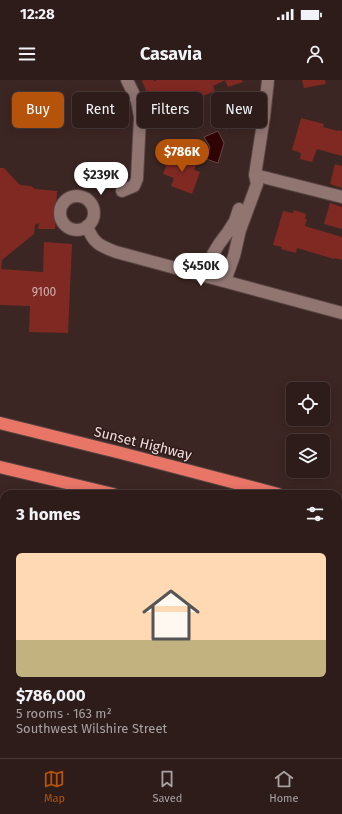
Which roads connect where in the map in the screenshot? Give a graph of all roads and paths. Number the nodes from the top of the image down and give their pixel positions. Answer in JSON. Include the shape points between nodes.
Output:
{"nodes":[{"id":1,"x":127,"y":80,"type":"edge"},
{"id":2,"x":268,"y":80,"type":"edge"},
{"id":3,"x":255,"y":175,"type":"junction"},
{"id":4,"x":122,"y":191,"type":"dead end"},
{"id":5,"x":342,"y":197,"type":"edge"},
{"id":6,"x":87,"y":226,"type":"dead end"},
{"id":7,"x":207,"y":276,"type":"junction"},
{"id":8,"x":225,"y":281,"type":"junction"},
{"id":9,"x":342,"y":313,"type":"edge"},
{"id":10,"x":0,"y":423,"type":"edge"},
{"id":11,"x":0,"y":467,"type":"edge"},
{"id":12,"x":96,"y":490,"type":"edge"},
{"id":13,"x":263,"y":490,"type":"edge"}],
"edges":[{"from":1,"to":4,"type":"street","via":[[137,101],[140,117],[137,178],[134,186]]},
{"from":2,"to":3,"type":"street"},
{"from":3,"to":5,"type":"street"},
{"from":3,"to":7,"type":"street","via":[[235,221],[213,254]]},
{"from":3,"to":8,"type":"street","via":[[257,184]]},
{"from":6,"to":7,"type":"street","via":[[93,240],[103,247]]},
{"from":7,"to":8,"type":"street"},
{"from":8,"to":9,"type":"street"},
{"from":10,"to":13,"type":"highway","name":"Sunset Highway"},
{"from":11,"to":12,"type":"highway"}]}
